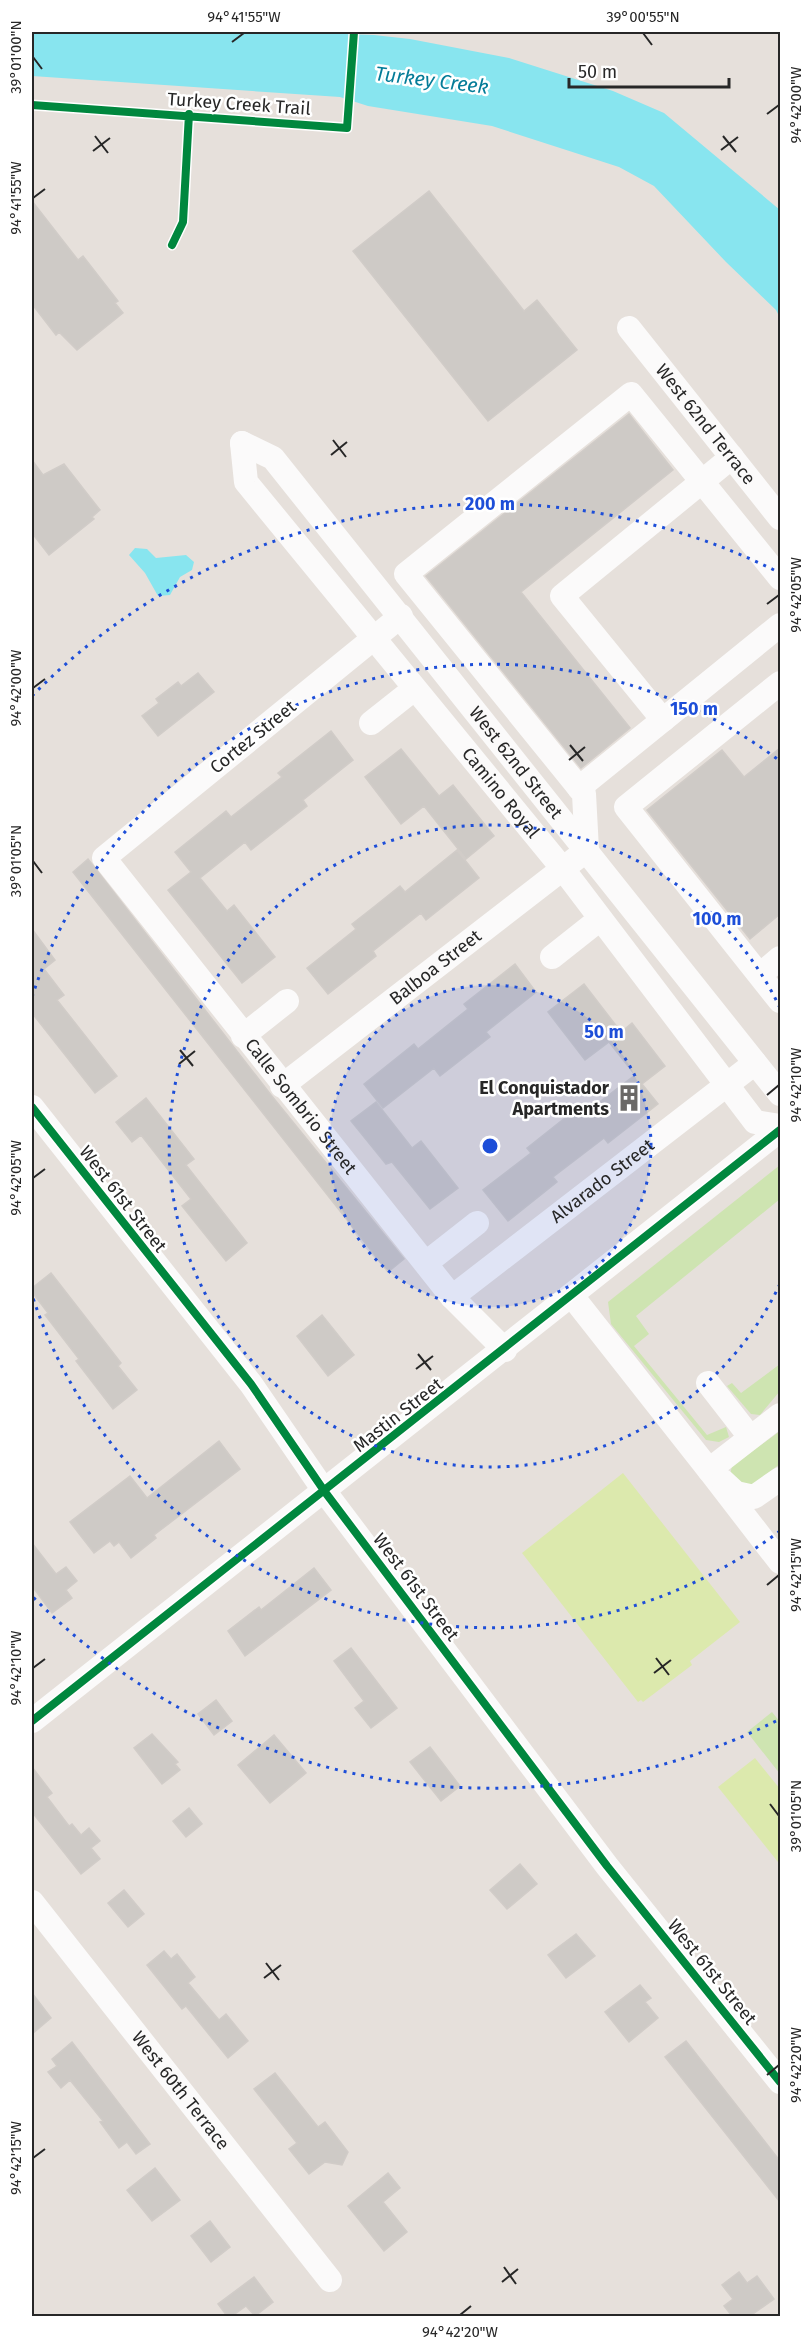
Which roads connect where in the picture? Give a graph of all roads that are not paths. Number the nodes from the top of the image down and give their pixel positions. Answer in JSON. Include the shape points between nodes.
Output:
{"nodes":[{"id":1,"x":629,"y":328,"type":"dead end"},
{"id":2,"x":242,"y":443,"type":"joint"},
{"id":3,"x":732,"y":457,"type":"junction"},
{"id":4,"x":702,"y":482,"type":"junction"},
{"id":5,"x":780,"y":518,"type":"edge"},
{"id":6,"x":780,"y":578,"type":"edge"},
{"id":7,"x":401,"y":616,"type":"junction"},
{"id":8,"x":780,"y":626,"type":"edge"},
{"id":9,"x":373,"y":639,"type":"junction"},
{"id":10,"x":780,"y":683,"type":"edge"},
{"id":11,"x":414,"y":690,"type":"junction"},
{"id":12,"x":663,"y":720,"type":"junction"},
{"id":13,"x":371,"y":723,"type":"dead end"},
{"id":14,"x":579,"y":788,"type":"junction"},
{"id":15,"x":587,"y":850,"type":"junction"},
{"id":16,"x":104,"y":858,"type":"joint"},
{"id":17,"x":562,"y":869,"type":"junction"},
{"id":18,"x":600,"y":919,"type":"junction"},
{"id":19,"x":552,"y":957,"type":"dead end"},
{"id":20,"x":780,"y":958,"type":"edge"},
{"id":21,"x":760,"y":975,"type":"junction"},
{"id":22,"x":780,"y":1000,"type":"edge"},
{"id":23,"x":287,"y":1001,"type":"dead end"},
{"id":24,"x":243,"y":1036,"type":"junction"},
{"id":25,"x":755,"y":1063,"type":"junction"},
{"id":26,"x":726,"y":1085,"type":"junction"},
{"id":27,"x":282,"y":1086,"type":"junction"},
{"id":28,"x":780,"y":1094,"type":"edge"},
{"id":29,"x":32,"y":1107,"type":"edge"},
{"id":30,"x":780,"y":1128,"type":"edge"},
{"id":31,"x":477,"y":1224,"type":"dead end"},
{"id":32,"x":426,"y":1263,"type":"junction"},
{"id":33,"x":572,"y":1296,"type":"junction"},
{"id":34,"x":452,"y":1297,"type":"junction"},
{"id":35,"x":505,"y":1350,"type":"junction"},
{"id":36,"x":708,"y":1383,"type":"dead end"},
{"id":37,"x":780,"y":1415,"type":"edge"},
{"id":38,"x":750,"y":1437,"type":"junction"},
{"id":39,"x":710,"y":1470,"type":"junction"},
{"id":40,"x":780,"y":1479,"type":"edge"},
{"id":41,"x":325,"y":1491,"type":"junction"},
{"id":42,"x":780,"y":1562,"type":"edge"},
{"id":43,"x":32,"y":1721,"type":"edge"},
{"id":44,"x":32,"y":1902,"type":"edge"},
{"id":45,"x":780,"y":2082,"type":"edge"},
{"id":46,"x":330,"y":2280,"type":"dead end"}],
"edges":[{"from":1,"to":3,"type":"street","name":"West 62nd Terrace"},
{"from":2,"to":7,"type":"street","name":"West 62nd Street","via":[[273,458]]},
{"from":2,"to":9,"type":"street","name":"Camino Royal","via":[[246,482]]},
{"from":3,"to":4,"type":"street"},
{"from":3,"to":5,"type":"street","name":"West 62nd Terrace"},
{"from":4,"to":6,"type":"street"},
{"from":4,"to":12,"type":"street","via":[[562,596]]},
{"from":4,"to":14,"type":"street","via":[[631,394],[406,574]]},
{"from":7,"to":9,"type":"street","name":"Cortez Street"},
{"from":7,"to":15,"type":"street","name":"West 62nd Street"},
{"from":8,"to":12,"type":"street"},
{"from":9,"to":11,"type":"street","name":"Camino Royal"},
{"from":9,"to":16,"type":"street","name":"Cortez Street"},
{"from":10,"to":21,"type":"street","via":[[626,807]]},
{"from":11,"to":13,"type":"street"},
{"from":11,"to":17,"type":"street","name":"Camino Royal"},
{"from":12,"to":14,"type":"street"},
{"from":14,"to":15,"type":"street","via":[[584,794]]},
{"from":15,"to":17,"type":"street","name":"Balboa Street"},
{"from":15,"to":25,"type":"street","name":"West 62nd Street"},
{"from":16,"to":24,"type":"street","name":"Calle Sombrio Street"},
{"from":17,"to":18,"type":"street","name":"Camino Royal"},
{"from":17,"to":27,"type":"street","name":"Balboa Street"},
{"from":18,"to":19,"type":"street"},
{"from":18,"to":26,"type":"street","name":"Camino Royal"},
{"from":20,"to":21,"type":"street"},
{"from":21,"to":22,"type":"street"},
{"from":23,"to":24,"type":"street"},
{"from":24,"to":27,"type":"street","name":"Calle Sombrio Street"},
{"from":25,"to":26,"type":"street","name":"Alvarado Street"},
{"from":25,"to":28,"type":"street","name":"West 62nd Street"},
{"from":26,"to":30,"type":"street","name":"Camino Royal","via":[[755,1122]]},
{"from":26,"to":34,"type":"street","name":"Alvarado Street"},
{"from":27,"to":32,"type":"street","name":"Calle Sombrio Street"},
{"from":29,"to":41,"type":"street","name":"West 61st Street","via":[[251,1384]]},
{"from":30,"to":33,"type":"street","name":"Mastin Street"},
{"from":31,"to":32,"type":"street"},
{"from":32,"to":34,"type":"street","name":"Calle Sombrio Street"},
{"from":33,"to":35,"type":"street","name":"Mastin Street"},
{"from":33,"to":39,"type":"street"},
{"from":34,"to":35,"type":"street","name":"Calle Sombrio Street"},
{"from":35,"to":41,"type":"street","name":"Mastin Street"},
{"from":36,"to":38,"type":"street"},
{"from":37,"to":38,"type":"street"},
{"from":38,"to":39,"type":"street"},
{"from":39,"to":40,"type":"street","via":[[736,1492],[754,1497]]},
{"from":39,"to":42,"type":"street"},
{"from":41,"to":43,"type":"street","name":"Mastin Street"},
{"from":41,"to":45,"type":"street","name":"West 61st Street","via":[[607,1866]]},
{"from":44,"to":46,"type":"street","name":"West 60th Terrace"}]}
